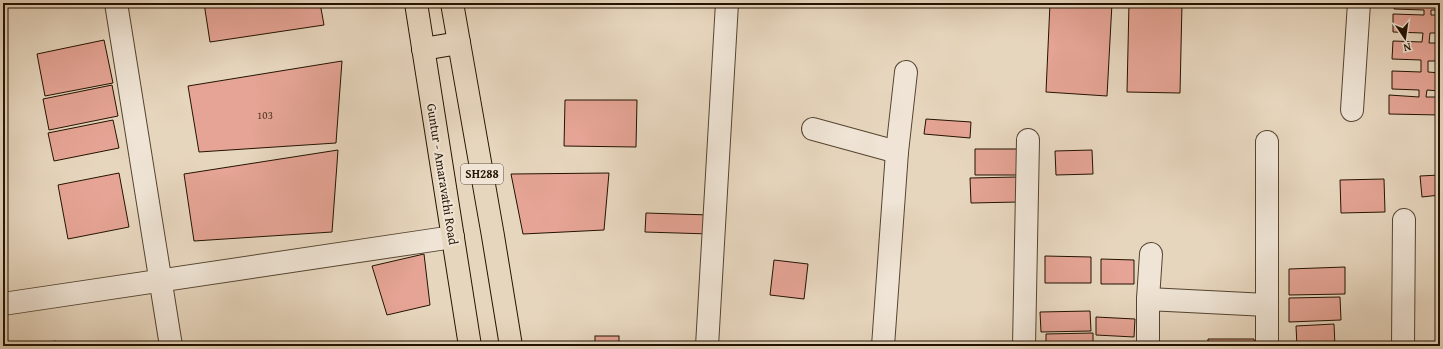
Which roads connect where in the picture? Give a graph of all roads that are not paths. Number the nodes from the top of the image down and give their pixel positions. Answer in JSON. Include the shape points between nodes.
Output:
{"nodes":[{"id":1,"x":116,"y":3,"type":"edge"},
{"id":2,"x":416,"y":3,"type":"edge"},
{"id":3,"x":452,"y":3,"type":"edge"},
{"id":4,"x":727,"y":3,"type":"edge"},
{"id":5,"x":1359,"y":3,"type":"edge"},
{"id":6,"x":459,"y":43,"type":"junction"},
{"id":7,"x":423,"y":49,"type":"junction"},
{"id":8,"x":906,"y":72,"type":"dead end"},
{"id":9,"x":1352,"y":110,"type":"dead end"},
{"id":10,"x":813,"y":129,"type":"dead end"},
{"id":11,"x":1028,"y":140,"type":"dead end"},
{"id":12,"x":1267,"y":142,"type":"dead end"},
{"id":13,"x":897,"y":152,"type":"junction"},
{"id":14,"x":1404,"y":220,"type":"dead end"},
{"id":15,"x":453,"y":237,"type":"junction"},
{"id":16,"x":1151,"y":254,"type":"dead end"},
{"id":17,"x":161,"y":280,"type":"junction"},
{"id":18,"x":1148,"y":299,"type":"junction"},
{"id":19,"x":3,"y":304,"type":"edge"},
{"id":20,"x":1267,"y":305,"type":"junction"},
{"id":21,"x":171,"y":346,"type":"edge"},
{"id":22,"x":470,"y":346,"type":"edge"},
{"id":23,"x":511,"y":346,"type":"edge"},
{"id":24,"x":707,"y":346,"type":"edge"},
{"id":25,"x":882,"y":346,"type":"edge"},
{"id":26,"x":1024,"y":346,"type":"edge"},
{"id":27,"x":1148,"y":346,"type":"edge"},
{"id":28,"x":1267,"y":346,"type":"edge"},
{"id":29,"x":1403,"y":346,"type":"edge"}],
"edges":[{"from":1,"to":17,"type":"street"},
{"from":2,"to":7,"type":"main road","name":"Guntur - Amaravathi Road","number":"SH288"},
{"from":3,"to":6,"type":"main road","number":"SH288"},
{"from":4,"to":24,"type":"street"},
{"from":5,"to":9,"type":"street"},
{"from":6,"to":7,"type":"main road"},
{"from":6,"to":23,"type":"main road","number":"SH288"},
{"from":7,"to":15,"type":"main road","name":"Guntur - Amaravathi Road","number":"SH288"},
{"from":8,"to":13,"type":"street"},
{"from":10,"to":13,"type":"street"},
{"from":11,"to":26,"type":"street"},
{"from":12,"to":20,"type":"street"},
{"from":13,"to":25,"type":"street"},
{"from":14,"to":29,"type":"street"},
{"from":15,"to":17,"type":"street"},
{"from":15,"to":22,"type":"main road","name":"Guntur - Amaravathi Road","number":"SH288"},
{"from":16,"to":18,"type":"street"},
{"from":17,"to":19,"type":"street"},
{"from":17,"to":21,"type":"street"},
{"from":18,"to":20,"type":"street"},
{"from":18,"to":27,"type":"street"},
{"from":20,"to":28,"type":"street"}]}
